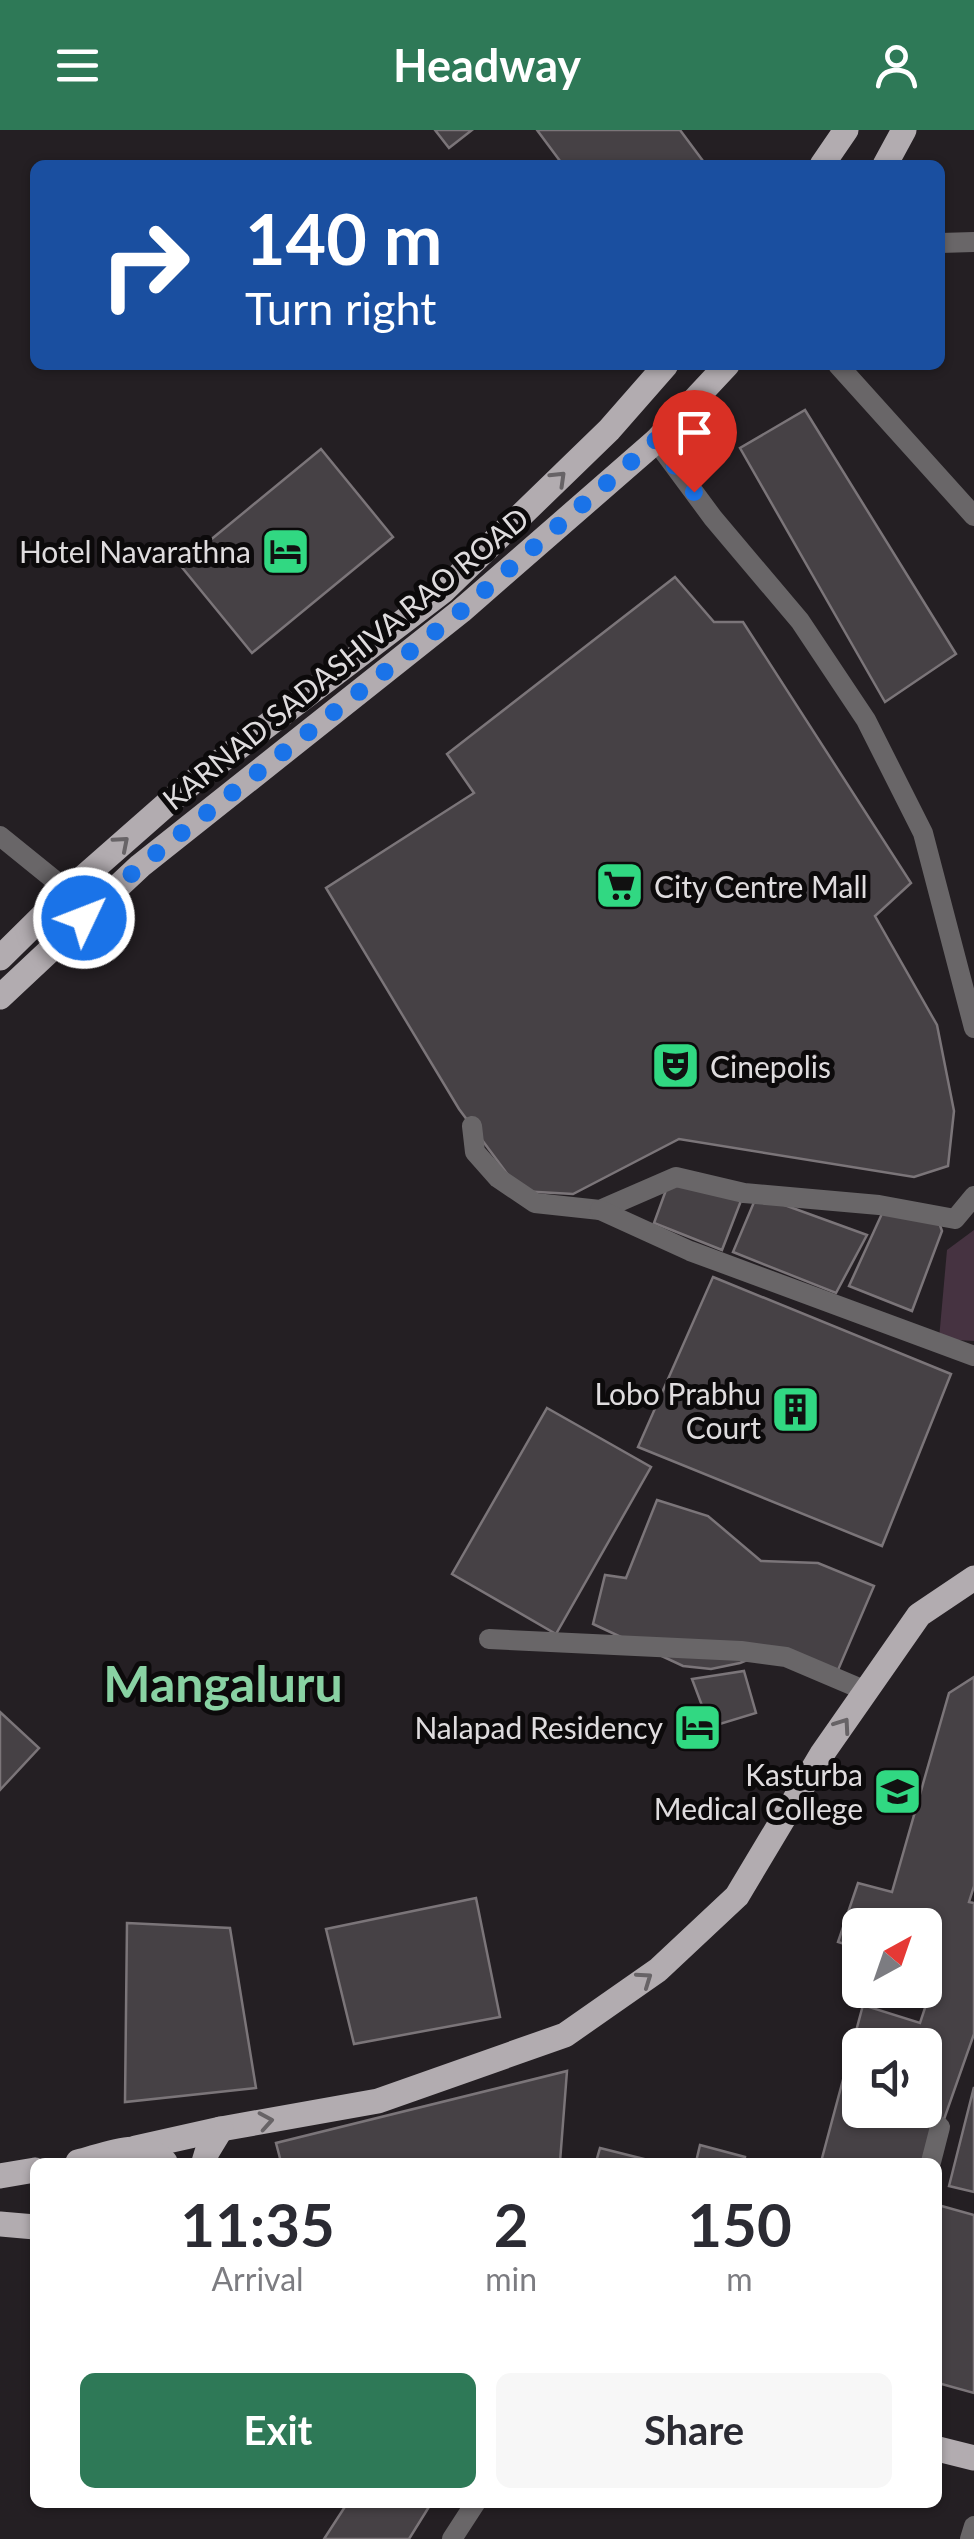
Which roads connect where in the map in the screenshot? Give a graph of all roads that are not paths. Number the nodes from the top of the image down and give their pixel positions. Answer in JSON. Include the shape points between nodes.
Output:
{"nodes":[{"id":1,"x":846,"y":130,"type":"edge"},
{"id":2,"x":904,"y":130,"type":"edge"},
{"id":3,"x":825,"y":160,"type":"edge"},
{"id":4,"x":888,"y":160,"type":"edge"},
{"id":5,"x":974,"y":242,"type":"edge"},
{"id":6,"x":945,"y":243,"type":"edge"},
{"id":7,"x":662,"y":370,"type":"edge"},
{"id":8,"x":723,"y":370,"type":"edge"},
{"id":9,"x":843,"y":370,"type":"edge"},
{"id":10,"x":656,"y":440,"type":"junction"},
{"id":11,"x":974,"y":516,"type":"edge"},
{"id":12,"x":0,"y":836,"type":"edge"},
{"id":13,"x":68,"y":891,"type":"junction"},
{"id":14,"x":0,"y":958,"type":"edge"},
{"id":15,"x":0,"y":997,"type":"edge"},
{"id":16,"x":974,"y":1028,"type":"edge"},
{"id":17,"x":472,"y":1126,"type":"dead end"},
{"id":18,"x":974,"y":1196,"type":"edge"},
{"id":19,"x":600,"y":1210,"type":"junction"},
{"id":20,"x":974,"y":1356,"type":"edge"},
{"id":21,"x":974,"y":1578,"type":"edge"},
{"id":22,"x":490,"y":1638,"type":"dead end"},
{"id":23,"x":866,"y":1691,"type":"junction"},
{"id":24,"x":940,"y":2128,"type":"edge"},
{"id":25,"x":221,"y":2130,"type":"junction"},
{"id":26,"x":136,"y":2148,"type":"junction"},
{"id":27,"x":95,"y":2158,"type":"edge"},
{"id":28,"x":161,"y":2158,"type":"edge"},
{"id":29,"x":205,"y":2158,"type":"edge"},
{"id":30,"x":932,"y":2158,"type":"edge"},
{"id":31,"x":30,"y":2171,"type":"edge"},
{"id":32,"x":0,"y":2176,"type":"edge"},
{"id":33,"x":0,"y":2224,"type":"edge"},
{"id":34,"x":30,"y":2227,"type":"edge"},
{"id":35,"x":942,"y":2449,"type":"edge"},
{"id":36,"x":974,"y":2458,"type":"edge"},
{"id":37,"x":472,"y":2508,"type":"edge"},
{"id":38,"x":974,"y":2526,"type":"edge"},
{"id":39,"x":452,"y":2539,"type":"edge"},
{"id":40,"x":970,"y":2539,"type":"edge"}],
"edges":[{"from":1,"to":3,"type":"main road"},
{"from":2,"to":4,"type":"main road"},
{"from":5,"to":6,"type":"street"},
{"from":13,"to":7,"type":"main road","one_way":true,"via":[[184,789],[443,591]]},
{"from":8,"to":10,"type":"main road","name":"KARNAD SADASHIVA RAO ROAD"},
{"from":9,"to":11,"type":"street"},
{"from":10,"to":15,"type":"main road","name":"KARNAD SADASHIVA RAO ROAD","via":[[461,611],[140,866]]},
{"from":10,"to":16,"type":"street","via":[[800,620],[866,720],[923,833]]},
{"from":12,"to":13,"type":"street"},
{"from":13,"to":14,"type":"main road"},
{"from":17,"to":19,"type":"street","via":[[475,1152],[498,1178],[536,1203]]},
{"from":18,"to":19,"type":"street","via":[[955,1219],[744,1193],[676,1177]]},
{"from":19,"to":20,"type":"street","via":[[690,1251]]},
{"from":21,"to":23,"type":"main road","via":[[919,1614]]},
{"from":22,"to":23,"type":"street","via":[[786,1657]]},
{"from":25,"to":23,"type":"main road","one_way":true,"via":[[378,2102],[565,2034],[658,1970],[736,1896]]},
{"from":24,"to":30,"type":"street"},
{"from":25,"to":26,"type":"main road"},
{"from":25,"to":29,"type":"main road"},
{"from":26,"to":27,"type":"main road"},
{"from":26,"to":28,"type":"main road"},
{"from":31,"to":32,"type":"main road"},
{"from":33,"to":34,"type":"main road"},
{"from":35,"to":36,"type":"main road"},
{"from":37,"to":39,"type":"street"},
{"from":38,"to":40,"type":"street"}]}
